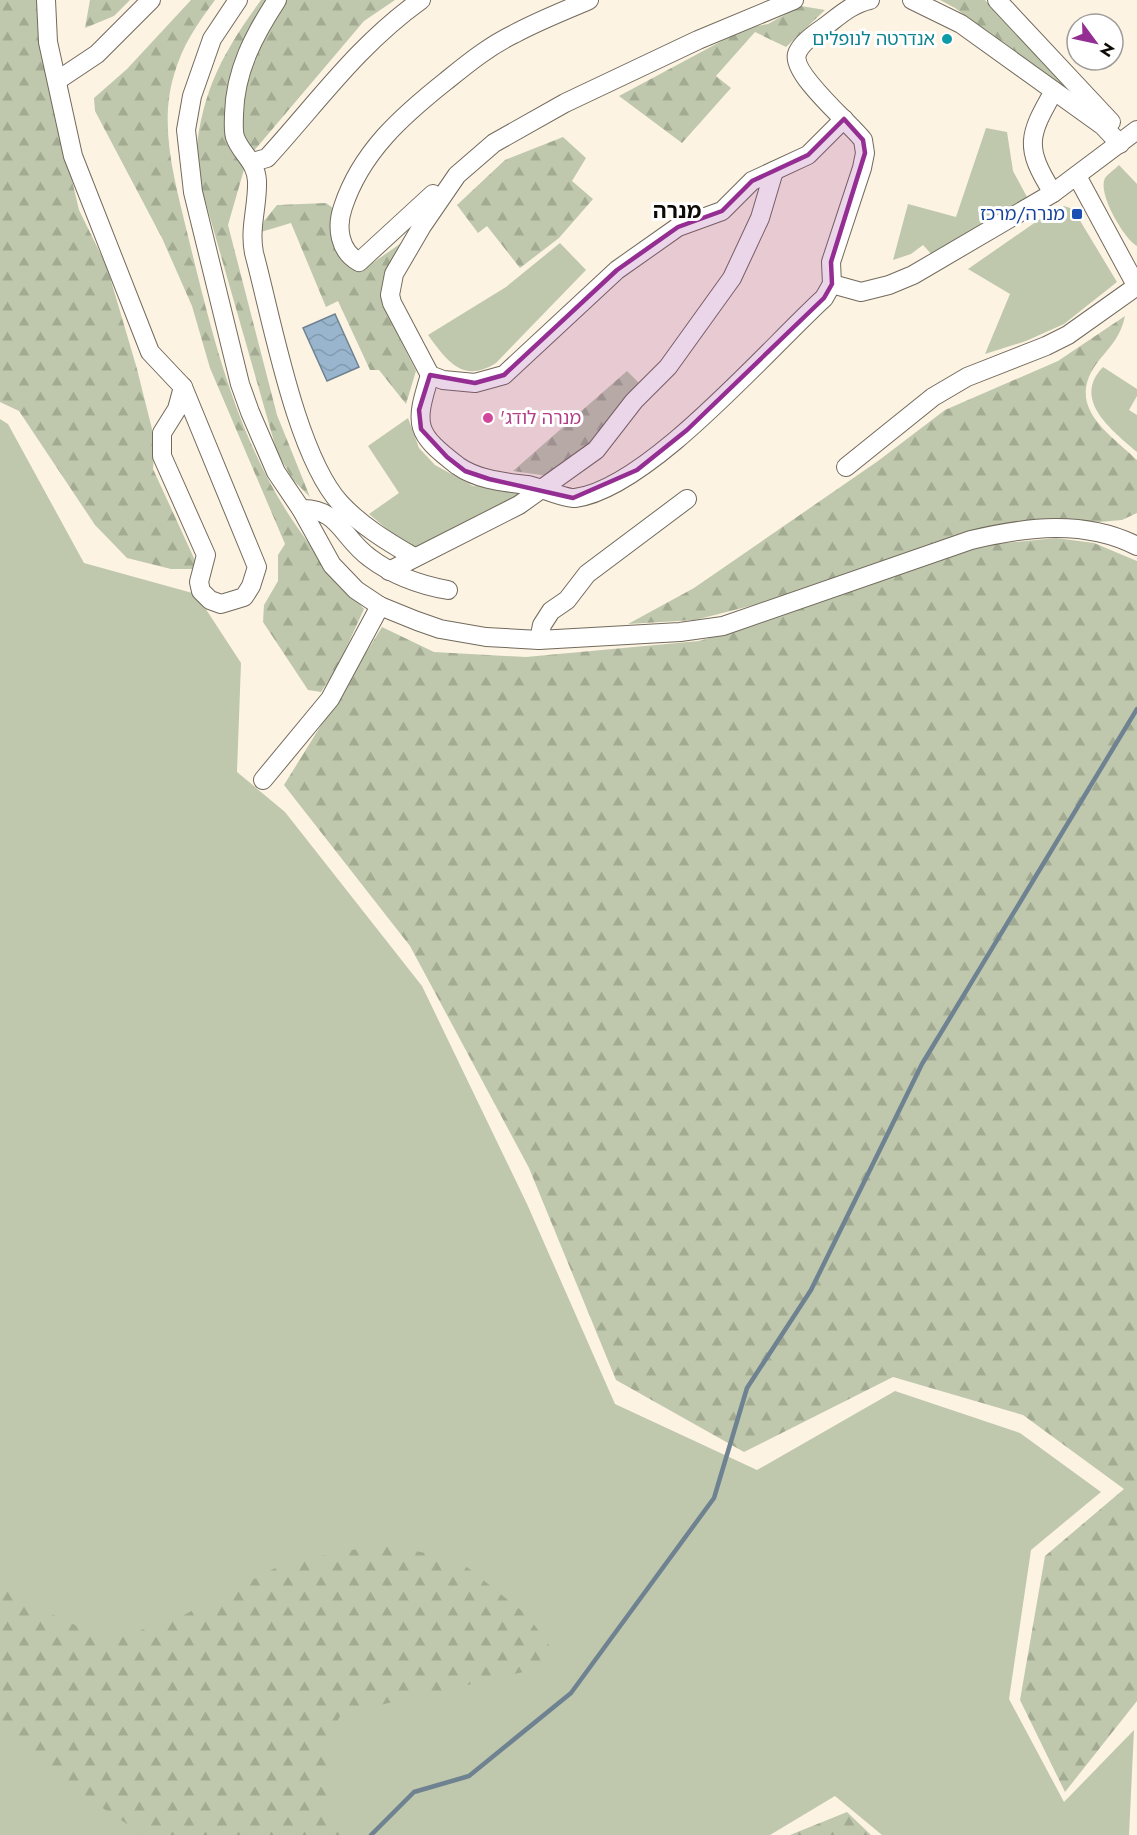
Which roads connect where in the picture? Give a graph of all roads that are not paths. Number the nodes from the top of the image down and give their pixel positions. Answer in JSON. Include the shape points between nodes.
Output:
{"nodes":[{"id":1,"x":46,"y":0,"type":"edge"},
{"id":2,"x":151,"y":0,"type":"edge"},
{"id":3,"x":238,"y":0,"type":"edge"},
{"id":4,"x":277,"y":0,"type":"edge"},
{"id":5,"x":421,"y":0,"type":"edge"},
{"id":6,"x":589,"y":0,"type":"edge"},
{"id":7,"x":794,"y":0,"type":"edge"},
{"id":8,"x":912,"y":0,"type":"edge"},
{"id":9,"x":997,"y":0,"type":"edge"},
{"id":10,"x":857,"y":2,"type":"edge"},
{"id":11,"x":58,"y":80,"type":"junction"},
{"id":12,"x":1054,"y":91,"type":"junction"},
{"id":13,"x":844,"y":119,"type":"junction"},
{"id":14,"x":1128,"y":137,"type":"edge"},
{"id":15,"x":253,"y":162,"type":"junction"},
{"id":16,"x":774,"y":171,"type":"junction"},
{"id":17,"x":457,"y":175,"type":"junction"},
{"id":18,"x":1077,"y":176,"type":"junction"},
{"id":19,"x":1053,"y":193,"type":"junction"},
{"id":20,"x":832,"y":284,"type":"junction"},
{"id":21,"x":1137,"y":287,"type":"edge"},
{"id":22,"x":430,"y":375,"type":"junction"},
{"id":23,"x":183,"y":387,"type":"junction"},
{"id":24,"x":846,"y":467,"type":"dead end"},
{"id":25,"x":545,"y":488,"type":"junction"},
{"id":26,"x":687,"y":499,"type":"dead end"},
{"id":27,"x":301,"y":508,"type":"junction"},
{"id":28,"x":1137,"y":546,"type":"edge"},
{"id":29,"x":414,"y":557,"type":"junction"},
{"id":30,"x":389,"y":571,"type":"junction"},
{"id":31,"x":448,"y":590,"type":"dead end"},
{"id":32,"x":380,"y":606,"type":"junction"},
{"id":33,"x":539,"y":640,"type":"junction"},
{"id":34,"x":263,"y":780,"type":"dead end"}],
"edges":[{"from":1,"to":11,"type":"street","via":[[48,42]]},
{"from":2,"to":11,"type":"street","via":[[97,54]]},
{"from":3,"to":27,"type":"street","via":[[220,24],[199,70],[186,129],[188,159],[240,384],[276,472]]},
{"from":4,"to":15,"type":"street","via":[[254,39],[237,84],[234,135]]},
{"from":5,"to":15,"type":"street","via":[[386,25],[267,158]]},
{"from":6,"to":17,"type":"street","via":[[513,34],[474,59],[391,127],[355,174],[338,221],[341,240],[351,258],[359,262],[371,254]]},
{"from":7,"to":17,"type":"street","via":[[726,26],[565,103],[494,143]]},
{"from":8,"to":12,"type":"street","via":[[961,24]]},
{"from":9,"to":14,"type":"street"},
{"from":10,"to":13,"type":"street","via":[[803,45],[796,61],[807,80]]},
{"from":11,"to":23,"type":"street","via":[[58,97],[73,156],[136,319],[150,352]]},
{"from":12,"to":14,"type":"street","via":[[1103,126]]},
{"from":12,"to":19,"type":"street","via":[[1035,126],[1032,146],[1040,172]]},
{"from":13,"to":16,"type":"street","via":[[808,155]]},
{"from":13,"to":20,"type":"street","via":[[863,140],[865,153],[831,262]]},
{"from":14,"to":18,"type":"street"},
{"from":15,"to":29,"type":"street","via":[[257,180],[251,238],[254,253],[298,418],[321,477],[340,503],[369,528]]},
{"from":16,"to":22,"type":"street","via":[[744,188],[722,211],[678,227],[617,270],[504,375],[475,382]]},
{"from":16,"to":25,"type":"street","via":[[760,218],[732,278],[668,367],[634,401],[596,450]]},
{"from":17,"to":22,"type":"street","via":[[411,243],[391,285],[392,303]]},
{"from":18,"to":19,"type":"street"},
{"from":18,"to":21,"type":"street"},
{"from":19,"to":20,"type":"street","via":[[913,275],[889,285],[861,292]]},
{"from":20,"to":25,"type":"street","via":[[824,298],[754,367],[687,430],[637,470],[598,491],[573,498]]},
{"from":21,"to":24,"type":"street","via":[[1060,339],[975,373],[933,397]]},
{"from":22,"to":25,"type":"street","via":[[419,410],[421,429],[428,441],[465,471]]},
{"from":23,"to":23,"type":"street","via":[[177,409],[162,433],[162,456],[206,555],[199,582],[201,591],[221,604],[243,597],[257,567]]},
{"from":25,"to":29,"type":"street"},
{"from":26,"to":33,"type":"street","via":[[587,574],[567,600],[551,611]]},
{"from":27,"to":30,"type":"street","via":[[326,512],[354,545]]},
{"from":27,"to":32,"type":"street","via":[[332,565],[356,590]]},
{"from":28,"to":33,"type":"street","via":[[1101,532],[1071,527],[1002,533],[971,540],[723,626]]},
{"from":29,"to":30,"type":"street"},
{"from":30,"to":31,"type":"street"},
{"from":32,"to":33,"type":"street","via":[[440,629]]},
{"from":32,"to":34,"type":"street","via":[[330,699]]}]}
